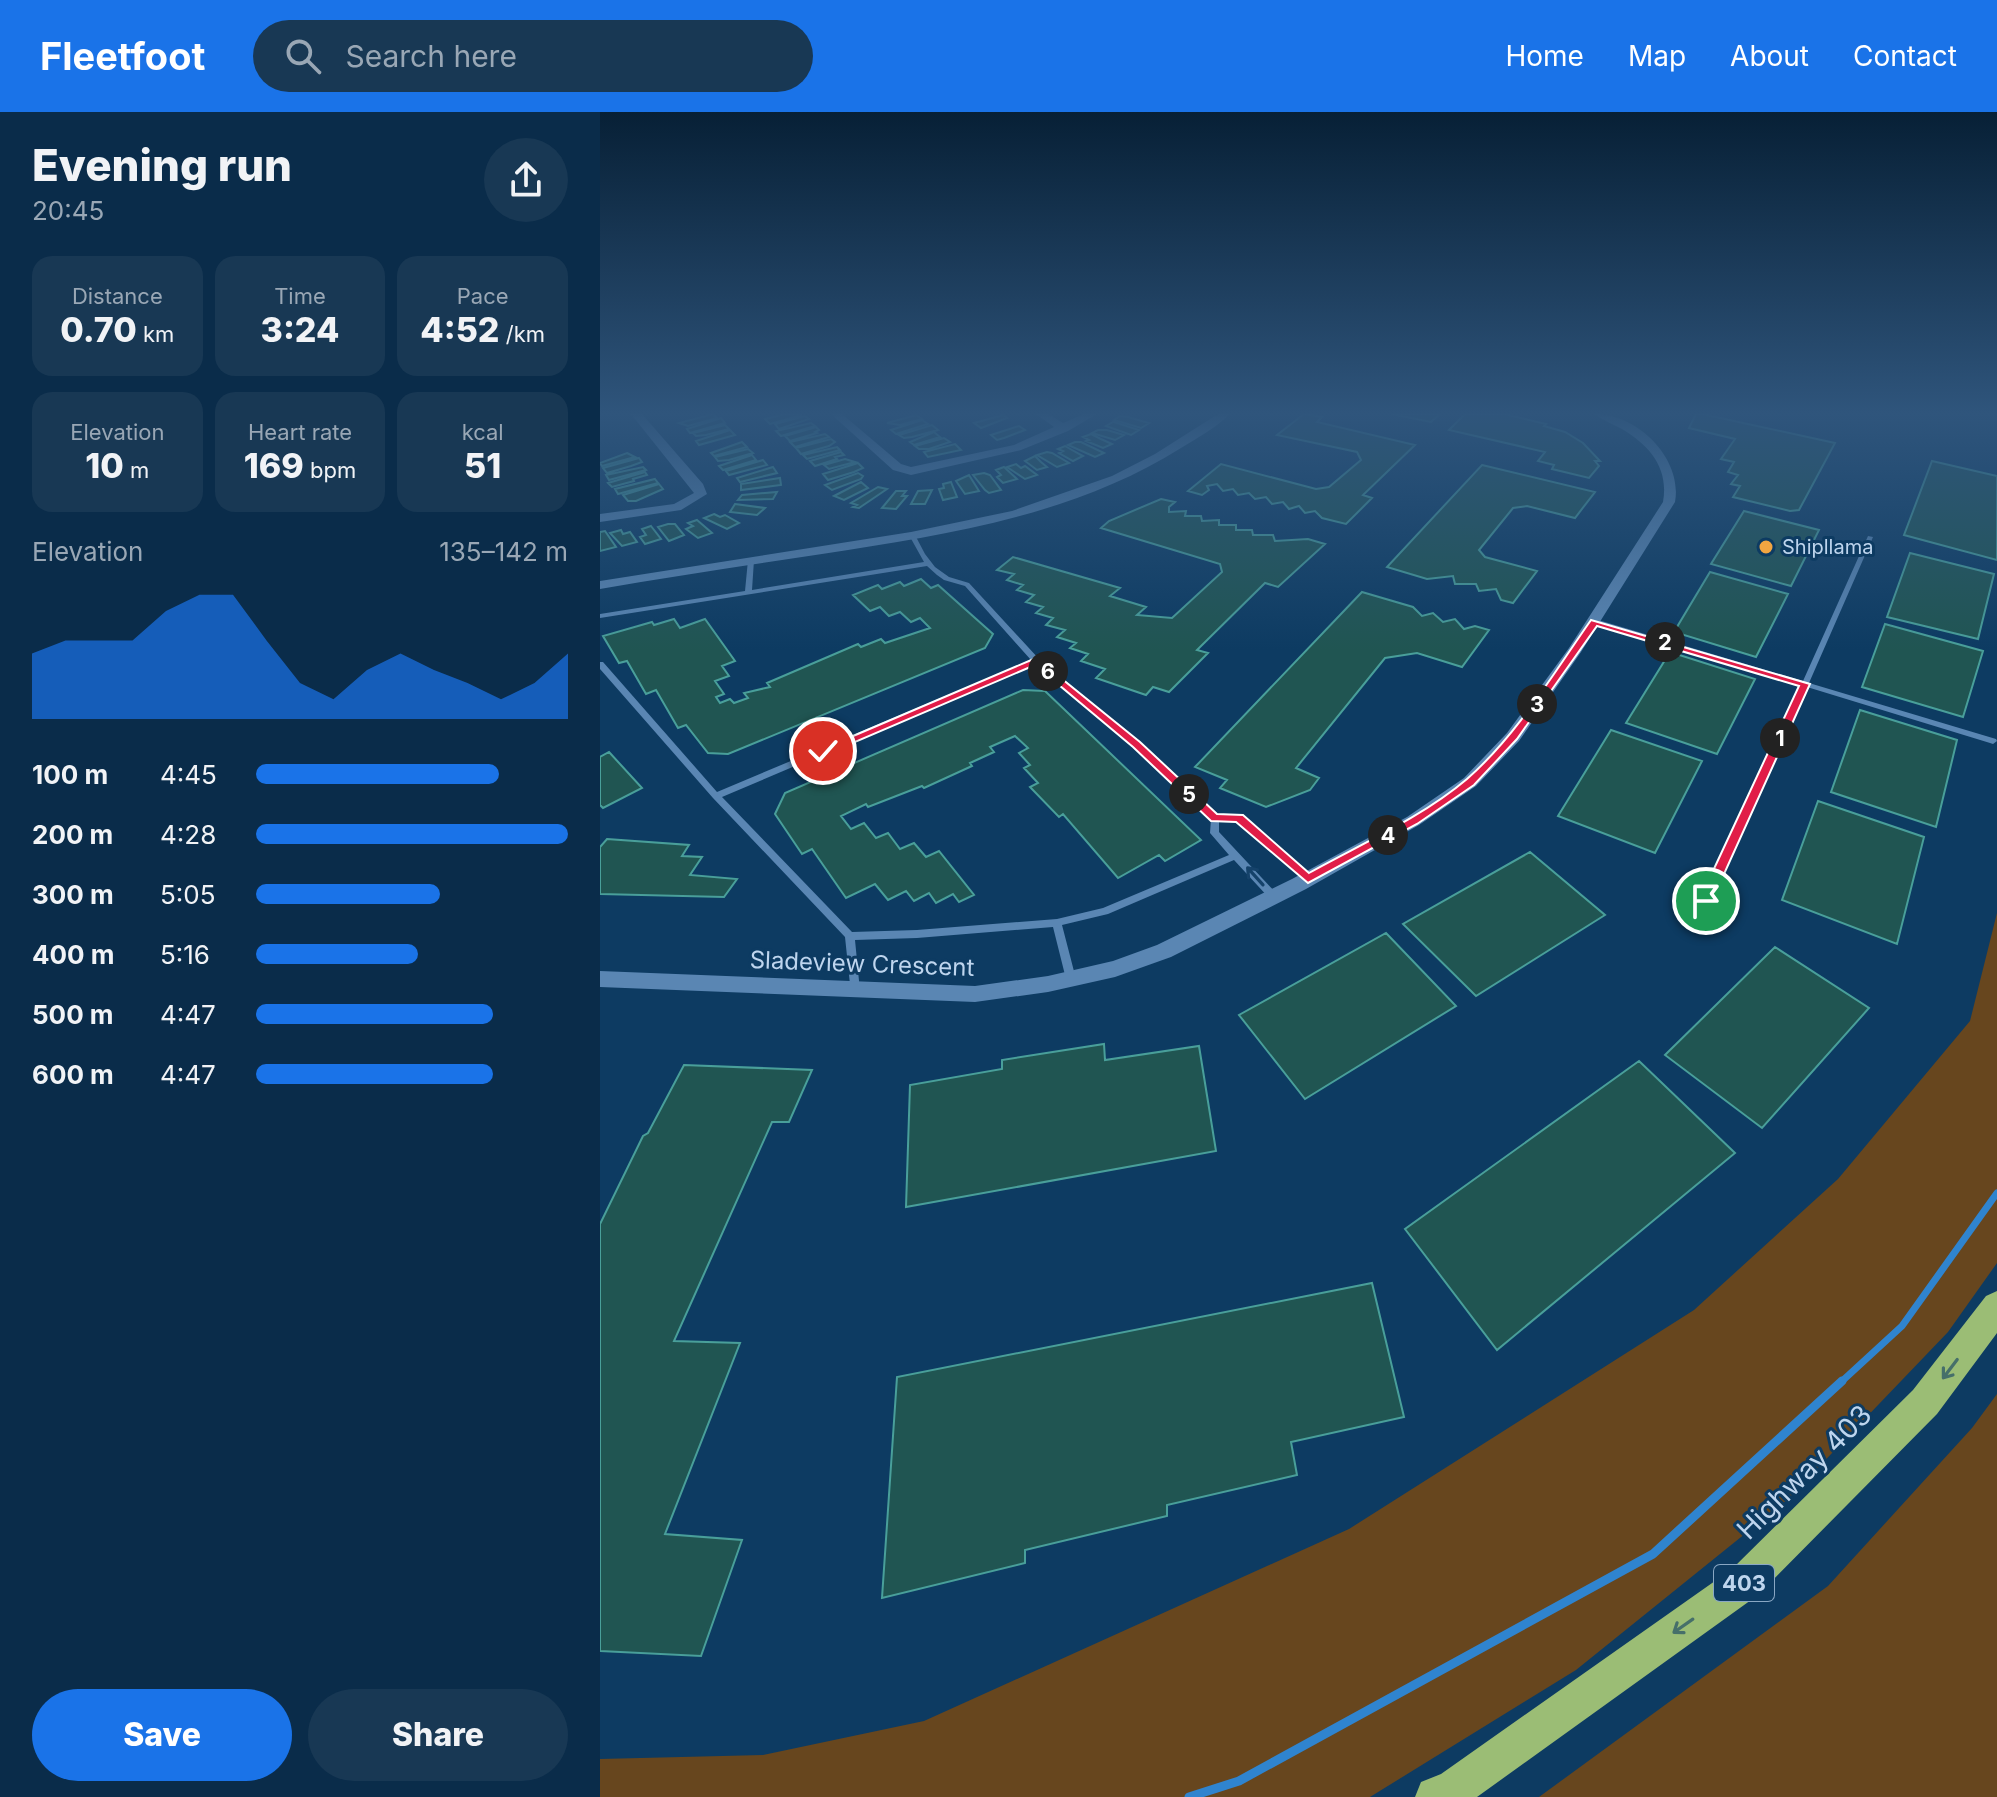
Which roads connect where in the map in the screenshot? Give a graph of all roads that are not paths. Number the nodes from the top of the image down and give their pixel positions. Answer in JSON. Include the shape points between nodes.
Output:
{"nodes":[{"id":1,"x":701,"y":493,"type":"edge"},
{"id":2,"x":1081,"y":493,"type":"edge"},
{"id":3,"x":1672,"y":493,"type":"edge"},
{"id":4,"x":600,"y":518,"type":"edge"},
{"id":5,"x":912,"y":535,"type":"junction"},
{"id":6,"x":1870,"y":537,"type":"dead end"},
{"id":7,"x":751,"y":560,"type":"junction"},
{"id":8,"x":925,"y":564,"type":"junction"},
{"id":9,"x":600,"y":585,"type":"edge"},
{"id":10,"x":748,"y":592,"type":"junction"},
{"id":11,"x":600,"y":616,"type":"edge"},
{"id":12,"x":1595,"y":622,"type":"junction"},
{"id":13,"x":1036,"y":661,"type":"junction"},
{"id":14,"x":600,"y":664,"type":"edge"},
{"id":15,"x":1805,"y":684,"type":"junction"},
{"id":16,"x":1993,"y":741,"type":"dead end"},
{"id":17,"x":716,"y":796,"type":"junction"},
{"id":18,"x":1215,"y":818,"type":"junction"},
{"id":19,"x":1236,"y":856,"type":"junction"},
{"id":20,"x":1308,"y":879,"type":"junction"},
{"id":21,"x":1273,"y":896,"type":"junction"},
{"id":22,"x":1706,"y":901,"type":"dead end"},
{"id":23,"x":1057,"y":923,"type":"junction"},
{"id":24,"x":850,"y":936,"type":"junction"},
{"id":25,"x":600,"y":979,"type":"edge"},
{"id":26,"x":1071,"y":979,"type":"junction"},
{"id":27,"x":855,"y":991,"type":"junction"},
{"id":28,"x":1997,"y":1307,"type":"edge"},
{"id":29,"x":1436,"y":1797,"type":"edge"}],
"edges":[{"from":1,"to":4,"type":"street","via":[[677,507]]},
{"from":2,"to":5,"type":"street","via":[[1009,515]]},
{"from":3,"to":12,"type":"street","name":"Sladeview Crescent"},
{"from":5,"to":7,"type":"street"},
{"from":5,"to":8,"type":"lane"},
{"from":6,"to":15,"type":"lane"},
{"from":7,"to":9,"type":"street"},
{"from":7,"to":10,"type":"lane"},
{"from":8,"to":10,"type":"lane"},
{"from":8,"to":13,"type":"lane","via":[[952,582],[967,584]]},
{"from":10,"to":11,"type":"lane"},
{"from":12,"to":15,"type":"lane"},
{"from":12,"to":20,"type":"street","name":"Sladeview Crescent","via":[[1513,737],[1470,782],[1413,821]]},
{"from":13,"to":17,"type":"lane"},
{"from":13,"to":18,"type":"lane"},
{"from":14,"to":17,"type":"lane"},
{"from":15,"to":16,"type":"lane"},
{"from":15,"to":22,"type":"lane"},
{"from":17,"to":24,"type":"lane"},
{"from":18,"to":19,"type":"lane","via":[[1214,833]]},
{"from":18,"to":20,"type":"lane","via":[[1239,818]]},
{"from":21,"to":19,"type":"lane","one_way":true},
{"from":19,"to":23,"type":"lane","via":[[1105,911]]},
{"from":20,"to":21,"type":"street","name":"Sladeview Crescent"},
{"from":21,"to":26,"type":"street","name":"Sladeview Crescent","via":[[1164,951]]},
{"from":23,"to":24,"type":"lane"},
{"from":23,"to":26,"type":"lane"},
{"from":24,"to":27,"type":"lane"},
{"from":25,"to":27,"type":"street","name":"Sladeview Crescent"},
{"from":26,"to":27,"type":"street","name":"Sladeview Crescent","via":[[975,994]]},
{"from":28,"to":29,"type":"highway","name":"Highway 403","number":"403","one_way":true,"via":[[1925,1402],[1745,1582]]}]}
